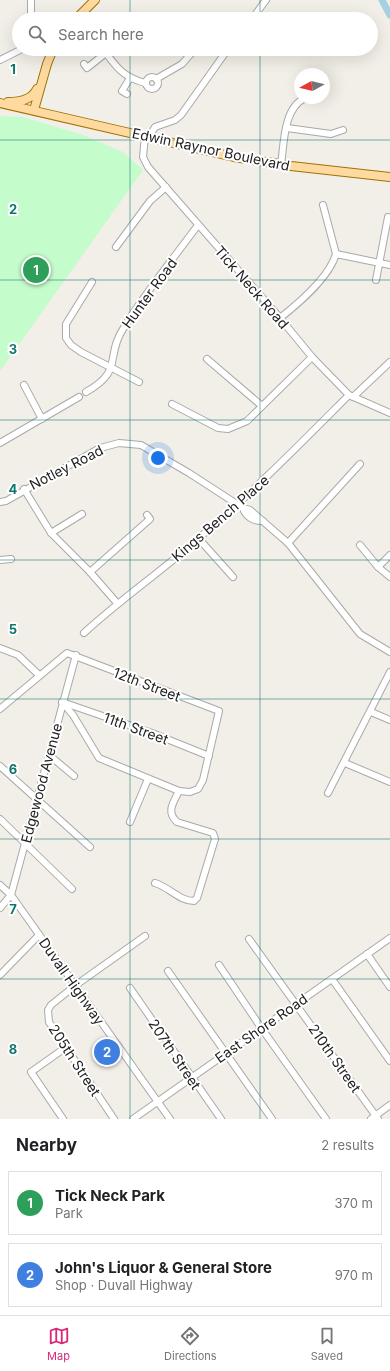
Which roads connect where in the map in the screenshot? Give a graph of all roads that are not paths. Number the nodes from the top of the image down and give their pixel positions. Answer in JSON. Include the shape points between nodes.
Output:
{"nodes":[{"id":1,"x":31,"y":0,"type":"edge"},
{"id":2,"x":95,"y":0,"type":"edge"},
{"id":3,"x":266,"y":0,"type":"edge"},
{"id":4,"x":31,"y":12,"type":"edge"},
{"id":5,"x":84,"y":12,"type":"edge"},
{"id":6,"x":257,"y":12,"type":"edge"},
{"id":7,"x":12,"y":54,"type":"edge"},
{"id":8,"x":50,"y":56,"type":"edge"},
{"id":9,"x":100,"y":56,"type":"edge"},
{"id":10,"x":110,"y":56,"type":"edge"},
{"id":11,"x":189,"y":56,"type":"edge"},
{"id":12,"x":223,"y":56,"type":"edge"},
{"id":13,"x":0,"y":60,"type":"edge"},
{"id":14,"x":84,"y":64,"type":"dead end"},
{"id":15,"x":130,"y":78,"type":"junction"},
{"id":16,"x":156,"y":79,"type":"junction"},
{"id":17,"x":42,"y":81,"type":"junction"},
{"id":18,"x":146,"y":83,"type":"junction"},
{"id":19,"x":127,"y":94,"type":"dead end"},
{"id":20,"x":0,"y":103,"type":"edge"},
{"id":21,"x":296,"y":104,"type":"edge"},
{"id":22,"x":34,"y":110,"type":"junction"},
{"id":23,"x":287,"y":128,"type":"junction"},
{"id":24,"x":343,"y":130,"type":"dead end"},
{"id":25,"x":147,"y":137,"type":"junction"},
{"id":26,"x":282,"y":165,"type":"junction"},
{"id":27,"x":390,"y":176,"type":"edge"},
{"id":28,"x":166,"y":187,"type":"junction"},
{"id":29,"x":323,"y":206,"type":"dead end"},
{"id":30,"x":388,"y":217,"type":"dead end"},
{"id":31,"x":198,"y":225,"type":"junction"},
{"id":32,"x":116,"y":247,"type":"dead end"},
{"id":33,"x":336,"y":254,"type":"junction"},
{"id":34,"x":380,"y":264,"type":"junction"},
{"id":35,"x":390,"y":265,"type":"edge"},
{"id":36,"x":376,"y":280,"type":"dead end"},
{"id":37,"x":92,"y":282,"type":"dead end"},
{"id":38,"x":280,"y":318,"type":"junction"},
{"id":39,"x":312,"y":357,"type":"junction"},
{"id":40,"x":208,"y":359,"type":"dead end"},
{"id":41,"x":390,"y":362,"type":"edge"},
{"id":42,"x":112,"y":367,"type":"junction"},
{"id":43,"x":139,"y":382,"type":"dead end"},
{"id":44,"x":24,"y":385,"type":"dead end"},
{"id":45,"x":86,"y":392,"type":"dead end"},
{"id":46,"x":351,"y":396,"type":"junction"},
{"id":47,"x":79,"y":397,"type":"dead end"},
{"id":48,"x":172,"y":404,"type":"dead end"},
{"id":49,"x":262,"y":406,"type":"junction"},
{"id":50,"x":390,"y":413,"type":"edge"},
{"id":51,"x":42,"y":419,"type":"junction"},
{"id":52,"x":0,"y":443,"type":"edge"},
{"id":53,"x":360,"y":464,"type":"dead end"},
{"id":54,"x":24,"y":489,"type":"junction"},
{"id":55,"x":0,"y":502,"type":"edge"},
{"id":56,"x":241,"y":506,"type":"junction"},
{"id":57,"x":82,"y":514,"type":"dead end"},
{"id":58,"x":147,"y":515,"type":"dead end"},
{"id":59,"x":51,"y":533,"type":"junction"},
{"id":60,"x":199,"y":539,"type":"junction"},
{"id":61,"x":288,"y":543,"type":"junction"},
{"id":62,"x":360,"y":545,"type":"dead end"},
{"id":63,"x":390,"y":555,"type":"edge"},
{"id":64,"x":11,"y":559,"type":"dead end"},
{"id":65,"x":0,"y":560,"type":"edge"},
{"id":66,"x":378,"y":567,"type":"junction"},
{"id":67,"x":90,"y":572,"type":"junction"},
{"id":68,"x":232,"y":577,"type":"dead end"},
{"id":69,"x":390,"y":577,"type":"edge"},
{"id":70,"x":117,"y":603,"type":"junction"},
{"id":71,"x":84,"y":633,"type":"dead end"},
{"id":72,"x":0,"y":648,"type":"edge"},
{"id":73,"x":390,"y":652,"type":"edge"},
{"id":74,"x":76,"y":655,"type":"junction"},
{"id":75,"x":390,"y":672,"type":"edge"},
{"id":76,"x":39,"y":675,"type":"junction"},
{"id":77,"x":62,"y":702,"type":"junction"},
{"id":78,"x":0,"y":708,"type":"edge"},
{"id":79,"x":371,"y":712,"type":"junction"},
{"id":80,"x":390,"y":720,"type":"edge"},
{"id":81,"x":49,"y":755,"type":"junction"},
{"id":82,"x":209,"y":756,"type":"junction"},
{"id":83,"x":345,"y":763,"type":"junction"},
{"id":84,"x":0,"y":766,"type":"edge"},
{"id":85,"x":74,"y":776,"type":"dead end"},
{"id":86,"x":148,"y":779,"type":"junction"},
{"id":87,"x":390,"y":782,"type":"edge"},
{"id":88,"x":179,"y":792,"type":"junction"},
{"id":89,"x":328,"y":793,"type":"dead end"},
{"id":90,"x":38,"y":799,"type":"junction"},
{"id":91,"x":0,"y":819,"type":"edge"},
{"id":92,"x":130,"y":822,"type":"dead end"},
{"id":93,"x":25,"y":844,"type":"junction"},
{"id":94,"x":90,"y":847,"type":"dead end"},
{"id":95,"x":155,"y":883,"type":"dead end"},
{"id":96,"x":0,"y":884,"type":"edge"},
{"id":97,"x":72,"y":889,"type":"dead end"},
{"id":98,"x":11,"y":895,"type":"junction"},
{"id":99,"x":0,"y":908,"type":"edge"},
{"id":100,"x":39,"y":935,"type":"junction"},
{"id":101,"x":146,"y":936,"type":"dead end"},
{"id":102,"x":390,"y":938,"type":"edge"},
{"id":103,"x":249,"y":939,"type":"dead end"},
{"id":104,"x":367,"y":954,"type":"junction"},
{"id":105,"x":219,"y":965,"type":"dead end"},
{"id":106,"x":168,"y":971,"type":"dead end"},
{"id":107,"x":0,"y":974,"type":"edge"},
{"id":108,"x":332,"y":979,"type":"junction"},
{"id":109,"x":76,"y":985,"type":"junction"},
{"id":110,"x":390,"y":987,"type":"edge"},
{"id":111,"x":130,"y":988,"type":"dead end"},
{"id":112,"x":297,"y":1004,"type":"junction"},
{"id":113,"x":262,"y":1029,"type":"junction"},
{"id":114,"x":65,"y":1048,"type":"junction"},
{"id":115,"x":225,"y":1053,"type":"junction"},
{"id":116,"x":390,"y":1061,"type":"edge"},
{"id":117,"x":191,"y":1078,"type":"junction"},
{"id":118,"x":158,"y":1101,"type":"junction"},
{"id":119,"x":390,"y":1105,"type":"edge"},
{"id":120,"x":375,"y":1118,"type":"edge"},
{"id":121,"x":63,"y":1119,"type":"edge"},
{"id":122,"x":114,"y":1119,"type":"edge"},
{"id":123,"x":132,"y":1119,"type":"edge"},
{"id":124,"x":170,"y":1119,"type":"edge"},
{"id":125,"x":221,"y":1119,"type":"edge"},
{"id":126,"x":272,"y":1119,"type":"edge"},
{"id":127,"x":326,"y":1119,"type":"edge"}],
"edges":[{"from":1,"to":4,"type":"street"},
{"from":2,"to":5,"type":"main road"},
{"from":3,"to":6,"type":"street"},
{"from":7,"to":13,"type":"street"},
{"from":8,"to":17,"type":"main road"},
{"from":9,"to":14,"type":"street","via":[[87,68]]},
{"from":10,"to":15,"type":"street","via":[[116,67]]},
{"from":11,"to":16,"type":"street","via":[[182,64]]},
{"from":12,"to":25,"type":"street","via":[[181,115],[170,122],[157,125]]},
{"from":15,"to":18,"type":"street"},
{"from":15,"to":19,"type":"street","via":[[122,91]]},
{"from":16,"to":18,"type":"street","via":[[150,77]]},
{"from":16,"to":18,"type":"street","via":[[158,83],[154,89],[148,88]]},
{"from":17,"to":20,"type":"main road","via":[[30,97]]},
{"from":17,"to":22,"type":"main road"},
{"from":20,"to":22,"type":"main road","name":"Edwin Raynor Boulevard"},
{"from":21,"to":23,"type":"street"},
{"from":22,"to":25,"type":"main road","name":"Edwin Raynor Boulevard"},
{"from":23,"to":24,"type":"street","via":[[331,134]]},
{"from":23,"to":26,"type":"street"},
{"from":25,"to":26,"type":"main road","name":"Edwin Raynor Boulevard"},
{"from":25,"to":28,"type":"street","name":"Tick Neck Road","via":[[143,151],[145,162]]},
{"from":26,"to":27,"type":"main road","name":"Edwin Raynor Boulevard"},
{"from":28,"to":31,"type":"street","name":"Tick Neck Road"},
{"from":28,"to":32,"type":"street","via":[[150,201]]},
{"from":29,"to":33,"type":"street"},
{"from":30,"to":34,"type":"street"},
{"from":31,"to":38,"type":"street","name":"Tick Neck Road"},
{"from":31,"to":42,"type":"street","name":"Hunter Road","via":[[122,331]]},
{"from":33,"to":34,"type":"street"},
{"from":33,"to":38,"type":"street","via":[[334,262],[320,282]]},
{"from":34,"to":35,"type":"street"},
{"from":34,"to":36,"type":"street"},
{"from":37,"to":42,"type":"street","via":[[66,324],[66,338],[71,346]]},
{"from":38,"to":39,"type":"street","name":"Tick Neck Road"},
{"from":39,"to":46,"type":"street","name":"Tick Neck Road"},
{"from":39,"to":49,"type":"street"},
{"from":40,"to":49,"type":"street"},
{"from":41,"to":46,"type":"street","name":"Kings Bench Place"},
{"from":42,"to":43,"type":"street"},
{"from":42,"to":45,"type":"street","via":[[106,378]]},
{"from":44,"to":51,"type":"street"},
{"from":46,"to":50,"type":"street","name":"Tick Neck Road"},
{"from":46,"to":56,"type":"street","name":"Kings Bench Place"},
{"from":47,"to":51,"type":"street"},
{"from":48,"to":49,"type":"street","via":[[218,428],[228,429],[247,421]]},
{"from":51,"to":52,"type":"street"},
{"from":53,"to":61,"type":"street"},
{"from":54,"to":55,"type":"street","name":"Notley Road"},
{"from":54,"to":56,"type":"street","name":"Notley Road","via":[[100,448],[119,443],[141,445]]},
{"from":54,"to":59,"type":"street"},
{"from":56,"to":60,"type":"street","name":"Kings Bench Place"},
{"from":56,"to":61,"type":"street","name":"Notley Road","via":[[251,518],[257,522],[263,521]]},
{"from":57,"to":59,"type":"street"},
{"from":58,"to":67,"type":"street","via":[[150,518]]},
{"from":59,"to":67,"type":"street"},
{"from":60,"to":68,"type":"street"},
{"from":60,"to":70,"type":"street","name":"Kings Bench Place"},
{"from":61,"to":73,"type":"street","via":[[360,634]]},
{"from":62,"to":66,"type":"street"},
{"from":63,"to":66,"type":"street"},
{"from":64,"to":65,"type":"street"},
{"from":66,"to":69,"type":"street"},
{"from":67,"to":70,"type":"street"},
{"from":70,"to":71,"type":"street","name":"Kings Bench Place"},
{"from":72,"to":76,"type":"street","via":[[18,655]]},
{"from":74,"to":76,"type":"street","via":[[67,653]]},
{"from":74,"to":77,"type":"street","name":"Edgewood Avenue"},
{"from":74,"to":82,"type":"street","name":"12th Street","via":[[219,711]]},
{"from":75,"to":79,"type":"street"},
{"from":76,"to":78,"type":"street"},
{"from":77,"to":81,"type":"street","name":"Edgewood Avenue"},
{"from":77,"to":82,"type":"street","name":"11th Street"},
{"from":77,"to":86,"type":"street","via":[[73,715],[99,758]]},
{"from":79,"to":80,"type":"street"},
{"from":79,"to":83,"type":"street"},
{"from":81,"to":85,"type":"street"},
{"from":81,"to":90,"type":"street","name":"Edgewood Avenue"},
{"from":82,"to":88,"type":"street","via":[[198,789]]},
{"from":83,"to":87,"type":"street"},
{"from":83,"to":89,"type":"street"},
{"from":84,"to":90,"type":"street"},
{"from":86,"to":88,"type":"street"},
{"from":86,"to":92,"type":"street"},
{"from":88,"to":95,"type":"street","via":[[171,808],[173,819],[213,833],[215,839],[194,901],[179,897]]},
{"from":90,"to":93,"type":"street","name":"Edgewood Avenue"},
{"from":90,"to":94,"type":"street"},
{"from":91,"to":93,"type":"street"},
{"from":93,"to":97,"type":"street"},
{"from":93,"to":98,"type":"street","name":"Edgewood Avenue"},
{"from":96,"to":98,"type":"street","name":"Duvall Highway"},
{"from":98,"to":99,"type":"street","name":"Edgewood Avenue"},
{"from":98,"to":100,"type":"street","name":"Duvall Highway"},
{"from":100,"to":107,"type":"street"},
{"from":100,"to":109,"type":"street","name":"Duvall Highway"},
{"from":101,"to":109,"type":"street"},
{"from":102,"to":104,"type":"street","name":"East Shore Road"},
{"from":103,"to":112,"type":"street","name":"210th Street"},
{"from":104,"to":108,"type":"street","name":"East Shore Road"},
{"from":104,"to":110,"type":"street"},
{"from":105,"to":113,"type":"street"},
{"from":106,"to":115,"type":"street"},
{"from":108,"to":112,"type":"street","name":"East Shore Road"},
{"from":108,"to":116,"type":"street"},
{"from":109,"to":114,"type":"street","name":"205th Street","via":[[48,1010],[49,1022]]},
{"from":109,"to":118,"type":"street","name":"Duvall Highway"},
{"from":111,"to":117,"type":"street","name":"207th Street"},
{"from":112,"to":113,"type":"street","name":"East Shore Road"},
{"from":112,"to":120,"type":"street","name":"210th Street"},
{"from":113,"to":115,"type":"street","name":"East Shore Road"},
{"from":113,"to":127,"type":"street"},
{"from":114,"to":121,"type":"street","via":[[31,1072]]},
{"from":114,"to":122,"type":"street","name":"205th Street"},
{"from":115,"to":117,"type":"street","name":"East Shore Road"},
{"from":115,"to":126,"type":"street"},
{"from":117,"to":118,"type":"street","name":"East Shore Road"},
{"from":117,"to":125,"type":"street","name":"207th Street"},
{"from":118,"to":123,"type":"street","name":"East Shore Road"},
{"from":118,"to":124,"type":"street","name":"Duvall Highway"},
{"from":119,"to":120,"type":"street"}]}
